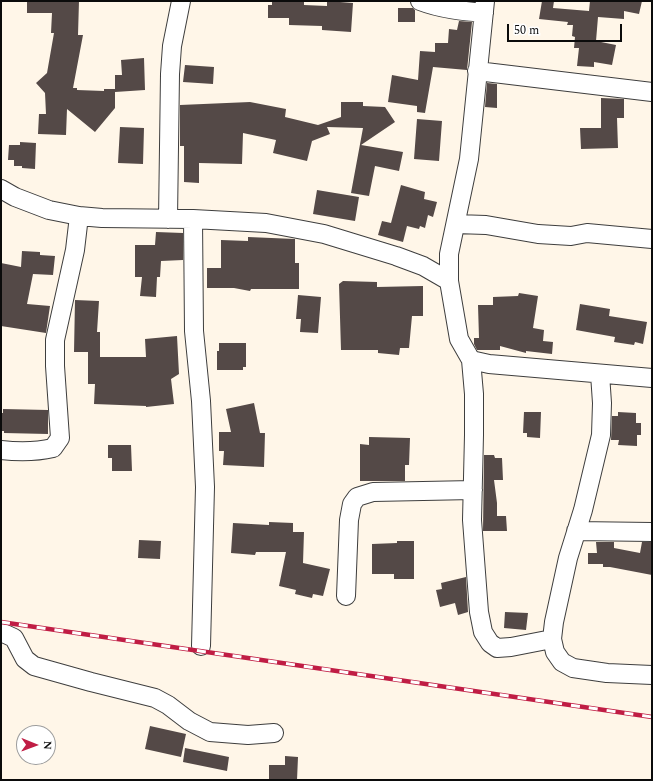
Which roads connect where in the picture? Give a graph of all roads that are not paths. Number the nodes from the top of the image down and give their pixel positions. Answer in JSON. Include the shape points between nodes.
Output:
{"nodes":[{"id":1,"x":181,"y":1,"type":"edge"},
{"id":2,"x":420,"y":1,"type":"edge"},
{"id":3,"x":484,"y":7,"type":"edge"},
{"id":4,"x":477,"y":71,"type":"junction"},
{"id":5,"x":652,"y":92,"type":"edge"},
{"id":6,"x":1,"y":189,"type":"edge"},
{"id":7,"x":79,"y":216,"type":"junction"},
{"id":8,"x":193,"y":219,"type":"junction"},
{"id":9,"x":168,"y":220,"type":"junction"},
{"id":10,"x":456,"y":224,"type":"junction"},
{"id":11,"x":652,"y":239,"type":"edge"},
{"id":12,"x":449,"y":281,"type":"junction"},
{"id":13,"x":471,"y":360,"type":"junction"},
{"id":14,"x":600,"y":374,"type":"junction"},
{"id":15,"x":652,"y":378,"type":"edge"},
{"id":16,"x":1,"y":450,"type":"edge"},
{"id":17,"x":473,"y":490,"type":"junction"},
{"id":18,"x":576,"y":531,"type":"junction"},
{"id":19,"x":652,"y":532,"type":"edge"},
{"id":20,"x":346,"y":596,"type":"dead end"},
{"id":21,"x":1,"y":632,"type":"edge"},
{"id":22,"x":552,"y":639,"type":"junction"},
{"id":23,"x":201,"y":646,"type":"dead end"},
{"id":24,"x":652,"y":675,"type":"edge"},
{"id":25,"x":274,"y":733,"type":"dead end"}],
"edges":[{"from":1,"to":9,"type":"street","via":[[172,46],[170,74]]},
{"from":2,"to":3,"type":"street","via":[[452,10]]},
{"from":3,"to":4,"type":"street"},
{"from":4,"to":5,"type":"street"},
{"from":4,"to":10,"type":"street","via":[[469,159]]},
{"from":6,"to":7,"type":"street","via":[[49,210]]},
{"from":7,"to":9,"type":"street"},
{"from":7,"to":16,"type":"street","via":[[75,250],[55,340],[60,438],[53,448],[14,452]]},
{"from":8,"to":9,"type":"street"},
{"from":8,"to":12,"type":"street","via":[[266,223],[324,234],[423,266]]},
{"from":8,"to":23,"type":"street","via":[[194,331],[201,401],[205,487]]},
{"from":10,"to":11,"type":"street","via":[[486,225],[538,234],[571,236],[588,233]]},
{"from":10,"to":12,"type":"street","via":[[449,254]]},
{"from":12,"to":13,"type":"street","via":[[459,339]]},
{"from":13,"to":14,"type":"street","via":[[489,364]]},
{"from":13,"to":17,"type":"street","via":[[474,394]]},
{"from":14,"to":15,"type":"street"},
{"from":14,"to":18,"type":"street","via":[[601,435]]},
{"from":17,"to":20,"type":"street","via":[[373,492],[357,497],[352,504],[349,520]]},
{"from":17,"to":22,"type":"street","via":[[472,520],[479,612],[483,632],[490,643],[498,648]]},
{"from":18,"to":19,"type":"street"},
{"from":18,"to":22,"type":"street"},
{"from":21,"to":25,"type":"street","via":[[14,638],[26,659],[34,666],[156,698],[210,732],[248,735]]},
{"from":22,"to":24,"type":"street","via":[[554,652],[562,662],[573,668]]}]}
